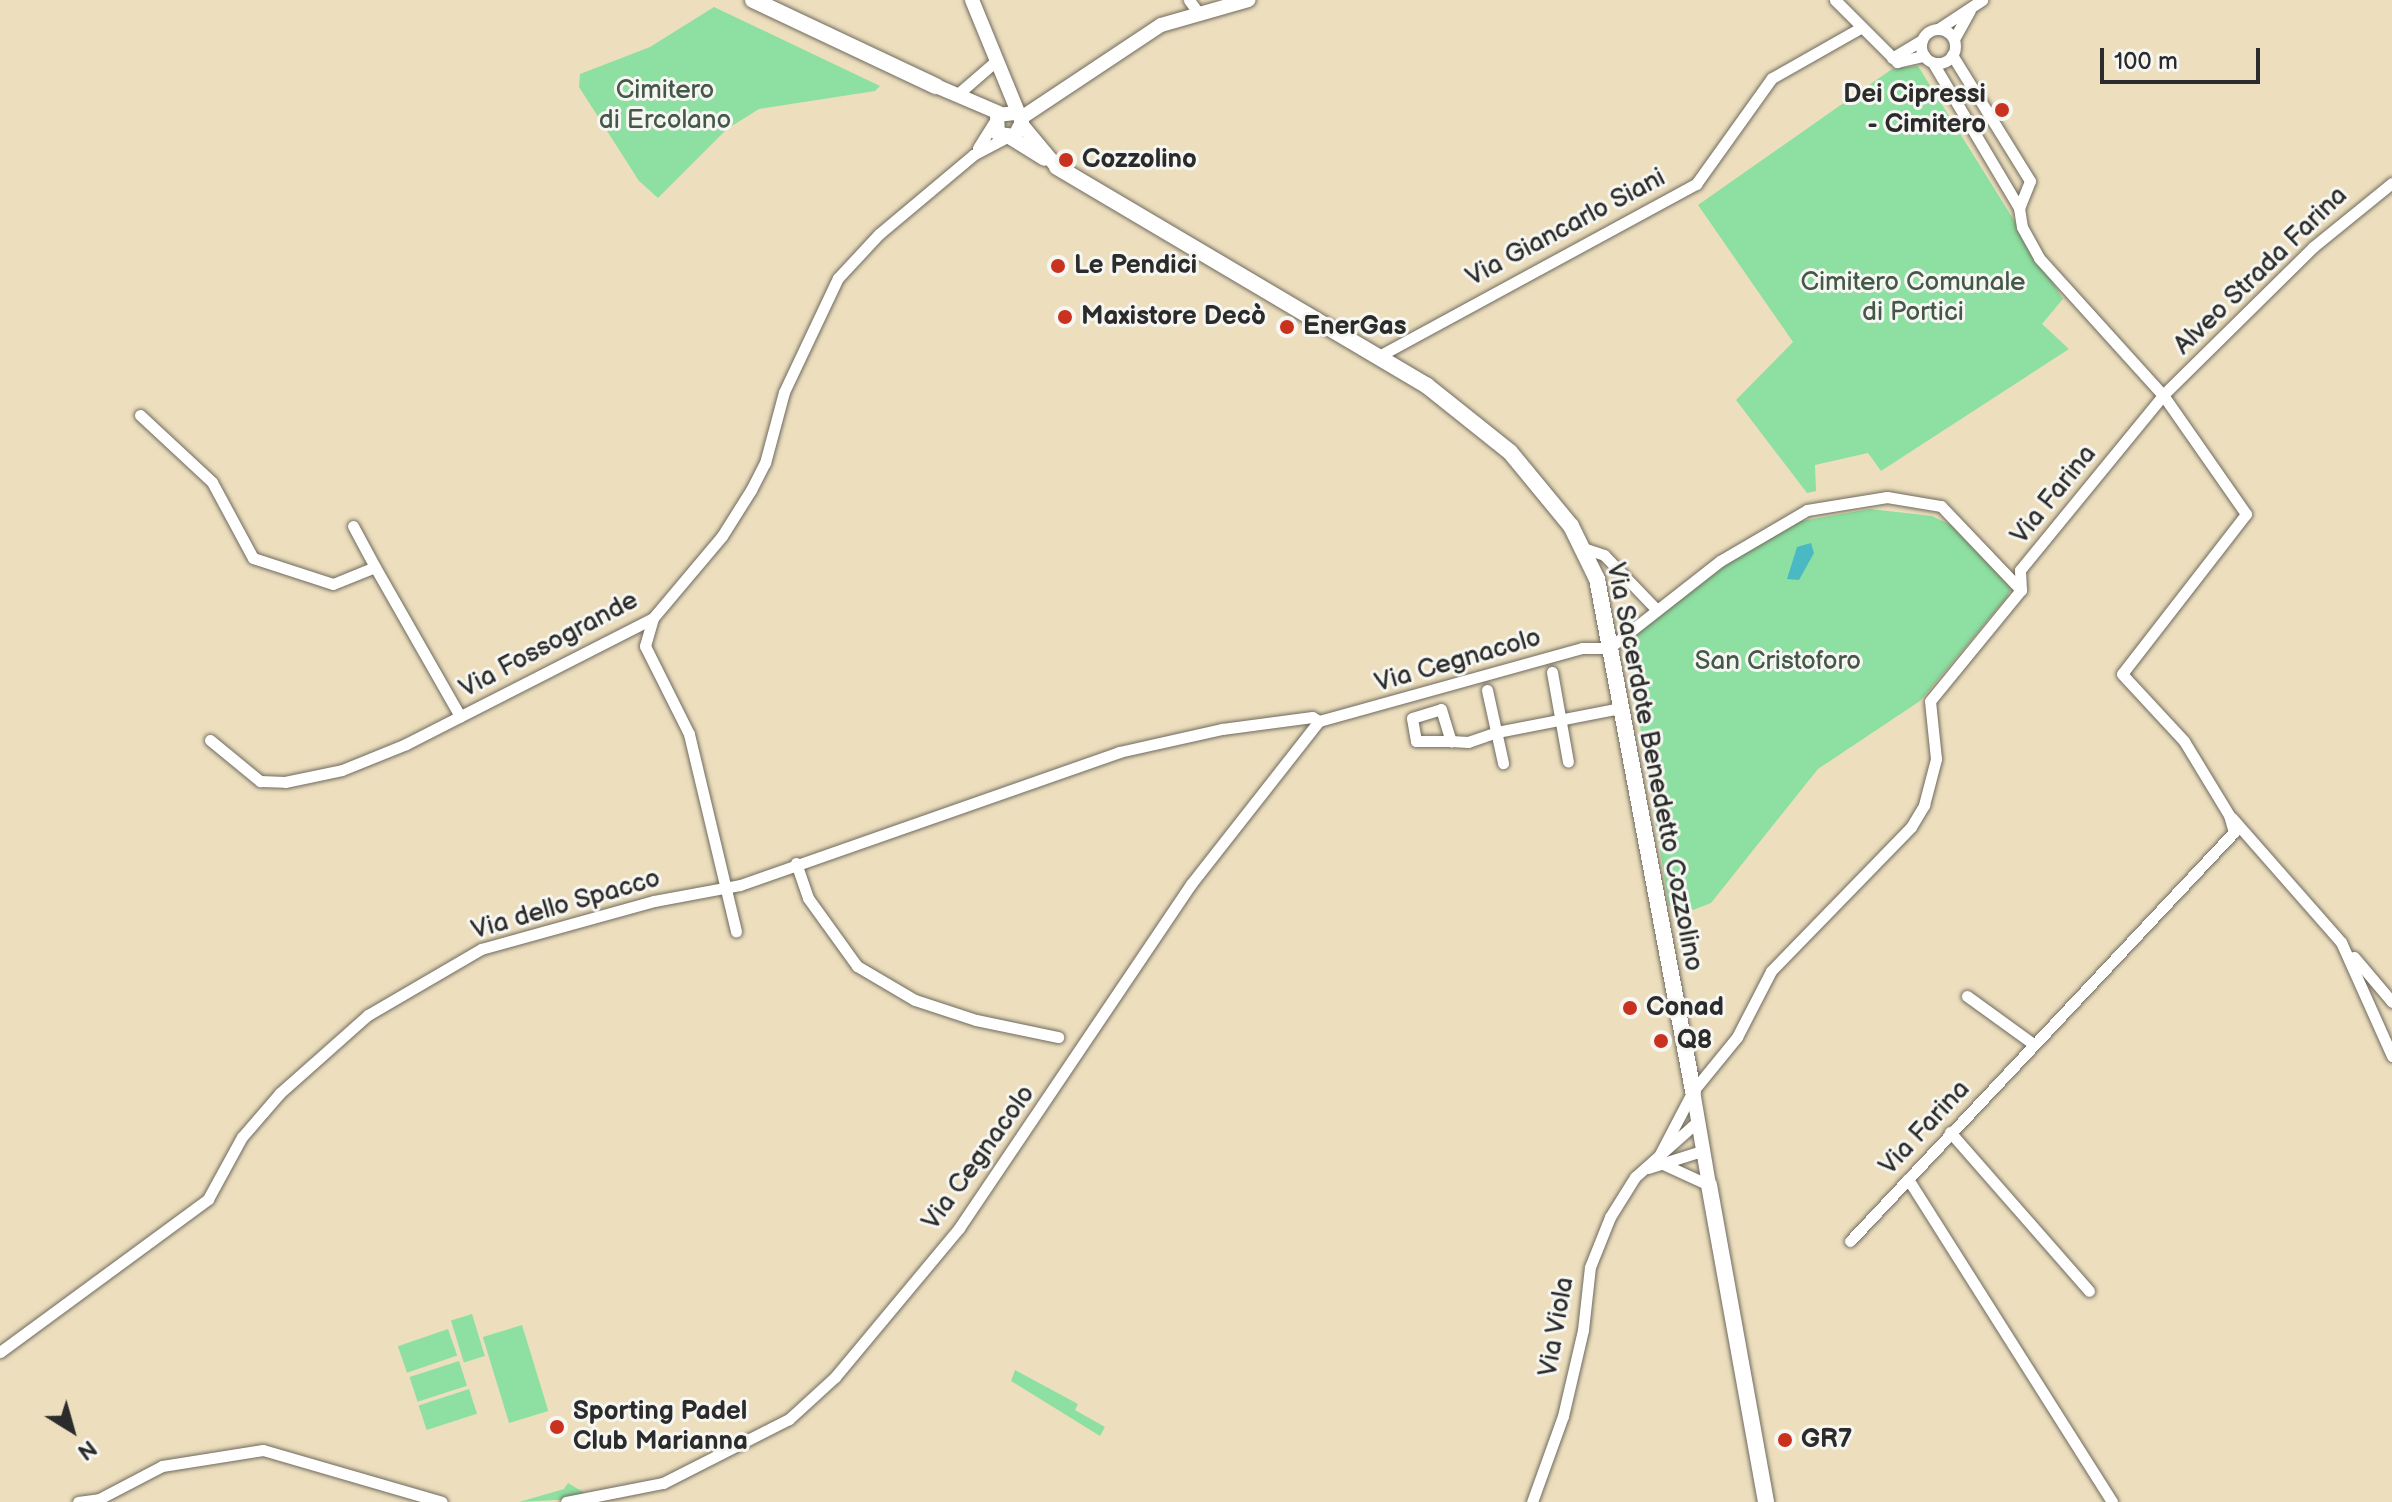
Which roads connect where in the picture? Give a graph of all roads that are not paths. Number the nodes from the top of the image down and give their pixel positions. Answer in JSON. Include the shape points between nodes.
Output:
{"nodes":[{"id":1,"x":753,"y":0,"type":"edge"},
{"id":2,"x":972,"y":0,"type":"edge"},
{"id":3,"x":1189,"y":0,"type":"edge"},
{"id":4,"x":1248,"y":0,"type":"edge"},
{"id":5,"x":1835,"y":0,"type":"edge"},
{"id":6,"x":1982,"y":0,"type":"edge"},
{"id":7,"x":1970,"y":10,"type":"junction"},
{"id":8,"x":1199,"y":14,"type":"junction"},
{"id":9,"x":1862,"y":27,"type":"junction"},
{"id":10,"x":1938,"y":29,"type":"junction"},
{"id":11,"x":1954,"y":39,"type":"junction"},
{"id":12,"x":1922,"y":40,"type":"junction"},
{"id":13,"x":1952,"y":55,"type":"junction"},
{"id":14,"x":1892,"y":58,"type":"junction"},
{"id":15,"x":1928,"y":60,"type":"junction"},
{"id":16,"x":996,"y":61,"type":"junction"},
{"id":17,"x":936,"y":86,"type":"junction"},
{"id":18,"x":959,"y":93,"type":"junction"},
{"id":19,"x":1009,"y":117,"type":"junction"},
{"id":20,"x":1008,"y":138,"type":"junction"},
{"id":21,"x":973,"y":155,"type":"junction"},
{"id":22,"x":1057,"y":167,"type":"junction"},
{"id":23,"x":2392,"y":183,"type":"edge"},
{"id":24,"x":2019,"y":208,"type":"junction"},
{"id":25,"x":1379,"y":356,"type":"junction"},
{"id":26,"x":2163,"y":395,"type":"junction"},
{"id":27,"x":140,"y":415,"type":"dead end"},
{"id":28,"x":353,"y":526,"type":"dead end"},
{"id":29,"x":1586,"y":549,"type":"junction"},
{"id":30,"x":375,"y":567,"type":"junction"},
{"id":31,"x":2021,"y":590,"type":"junction"},
{"id":32,"x":1656,"y":609,"type":"junction"},
{"id":33,"x":653,"y":618,"type":"junction"},
{"id":34,"x":1609,"y":648,"type":"junction"},
{"id":35,"x":1552,"y":672,"type":"dead end"},
{"id":36,"x":1487,"y":690,"type":"dead end"},
{"id":37,"x":1620,"y":708,"type":"junction"},
{"id":38,"x":460,"y":716,"type":"junction"},
{"id":39,"x":1561,"y":719,"type":"junction"},
{"id":40,"x":1319,"y":721,"type":"junction"},
{"id":41,"x":1497,"y":732,"type":"junction"},
{"id":42,"x":210,"y":740,"type":"dead end"},
{"id":43,"x":1451,"y":741,"type":"dead end"},
{"id":44,"x":1568,"y":762,"type":"dead end"},
{"id":45,"x":1503,"y":763,"type":"dead end"},
{"id":46,"x":2229,"y":815,"type":"junction"},
{"id":47,"x":796,"y":863,"type":"junction"},
{"id":48,"x":724,"y":886,"type":"junction"},
{"id":49,"x":736,"y":931,"type":"dead end"},
{"id":50,"x":2341,"y":942,"type":"junction"},
{"id":51,"x":1967,"y":996,"type":"dead end"},
{"id":52,"x":2392,"y":1002,"type":"edge"},
{"id":53,"x":1058,"y":1037,"type":"dead end"},
{"id":54,"x":2032,"y":1043,"type":"junction"},
{"id":55,"x":2392,"y":1056,"type":"edge"},
{"id":56,"x":1693,"y":1091,"type":"junction"},
{"id":57,"x":1697,"y":1122,"type":"junction"},
{"id":58,"x":1950,"y":1132,"type":"junction"},
{"id":59,"x":1702,"y":1151,"type":"junction"},
{"id":60,"x":1661,"y":1159,"type":"junction"},
{"id":61,"x":1908,"y":1179,"type":"junction"},
{"id":62,"x":1709,"y":1185,"type":"junction"},
{"id":63,"x":1850,"y":1241,"type":"dead end"},
{"id":64,"x":2089,"y":1291,"type":"dead end"},
{"id":65,"x":0,"y":1352,"type":"edge"},
{"id":66,"x":571,"y":1501,"type":"edge"},
{"id":67,"x":78,"y":1502,"type":"edge"},
{"id":68,"x":442,"y":1502,"type":"edge"},
{"id":69,"x":1532,"y":1502,"type":"edge"},
{"id":70,"x":1766,"y":1502,"type":"edge"},
{"id":71,"x":2112,"y":1502,"type":"edge"}],
"edges":[{"from":1,"to":17,"type":"main road","name":"Via Sacerdote Benedetto Cozzolino"},
{"from":2,"to":16,"type":"street"},
{"from":3,"to":8,"type":"street"},
{"from":4,"to":8,"type":"street"},
{"from":5,"to":9,"type":"street"},
{"from":6,"to":7,"type":"street"},
{"from":7,"to":10,"type":"street"},
{"from":7,"to":11,"type":"street"},
{"from":8,"to":19,"type":"street","via":[[1161,25]]},
{"from":9,"to":14,"type":"street"},
{"from":9,"to":25,"type":"street","name":"Via Giancarlo Siani","via":[[1772,78],[1696,184]]},
{"from":10,"to":11,"type":"street"},
{"from":10,"to":12,"type":"street"},
{"from":11,"to":13,"type":"street"},
{"from":12,"to":14,"type":"street"},
{"from":12,"to":15,"type":"street"},
{"from":13,"to":15,"type":"street"},
{"from":13,"to":24,"type":"street","via":[[2030,181]]},
{"from":14,"to":15,"type":"street"},
{"from":15,"to":24,"type":"street"},
{"from":16,"to":18,"type":"street"},
{"from":16,"to":19,"type":"street"},
{"from":17,"to":18,"type":"street","name":"Via Sacerdote Benedetto Cozzolino"},
{"from":17,"to":19,"type":"street","name":"Via Sacerdote Benedetto Cozzolino"},
{"from":18,"to":19,"type":"street","name":"Via Sacerdote Benedetto Cozzolino"},
{"from":19,"to":20,"type":"street"},
{"from":19,"to":20,"type":"street","name":"Via Sacerdote Benedetto Cozzolino","via":[[998,134]]},
{"from":19,"to":21,"type":"street"},
{"from":19,"to":22,"type":"street","name":"Via Sacerdote Benedetto Cozzolino"},
{"from":20,"to":21,"type":"street"},
{"from":20,"to":22,"type":"street","name":"Via Sacerdote Benedetto Cozzolino"},
{"from":21,"to":33,"type":"street","name":"Via Fossogrande","via":[[879,234],[838,278],[784,392],[765,463],[751,490],[722,536]]},
{"from":22,"to":25,"type":"main road","name":"Via Sacerdote Benedetto Cozzolino"},
{"from":23,"to":26,"type":"street","name":"Alveo Strada Farina","via":[[2313,247]]},
{"from":24,"to":26,"type":"street","via":[[2022,227],[2039,258]]},
{"from":25,"to":29,"type":"main road","name":"Via Sacerdote Benedetto Cozzolino","via":[[1426,385],[1510,452]]},
{"from":26,"to":31,"type":"street","name":"Via Farina","via":[[2020,570]]},
{"from":26,"to":46,"type":"street","via":[[2246,514],[2122,674],[2184,741]]},
{"from":27,"to":30,"type":"street","via":[[212,482],[253,558],[333,584]]},
{"from":28,"to":30,"type":"street"},
{"from":29,"to":32,"type":"street","via":[[1604,555]]},
{"from":29,"to":34,"type":"main road","name":"Via Sacerdote Benedetto Cozzolino"},
{"from":30,"to":38,"type":"street"},
{"from":31,"to":32,"type":"street","via":[[1950,512],[1887,497],[1807,510],[1720,561]]},
{"from":31,"to":56,"type":"street","name":"Via Farina","via":[[1930,701],[1936,759],[1924,805],[1911,827],[1771,971],[1737,1037]]},
{"from":32,"to":34,"type":"street"},
{"from":33,"to":38,"type":"street","name":"Via Fossogrande"},
{"from":33,"to":48,"type":"street","via":[[645,646],[689,734],[714,823]]},
{"from":34,"to":37,"type":"main road","name":"Via Sacerdote Benedetto Cozzolino"},
{"from":34,"to":40,"type":"street","name":"Via Cegnacolo","via":[[1582,648]]},
{"from":35,"to":39,"type":"street"},
{"from":36,"to":41,"type":"street"},
{"from":37,"to":39,"type":"street"},
{"from":37,"to":56,"type":"main road","name":"Via Sacerdote Benedetto Cozzolino"},
{"from":38,"to":42,"type":"street","name":"Via Fossogrande","via":[[366,761],[285,782],[260,781]]},
{"from":39,"to":41,"type":"street"},
{"from":39,"to":44,"type":"street"},
{"from":40,"to":47,"type":"street","name":"Via Cegnacolo","via":[[1312,717],[1222,729],[1119,752]]},
{"from":40,"to":66,"type":"street","name":"Via Cegnacolo","via":[[1255,809],[1191,884],[959,1228],[835,1377],[789,1419],[663,1483]]},
{"from":41,"to":43,"type":"street","via":[[1468,742]]},
{"from":41,"to":45,"type":"street"},
{"from":46,"to":50,"type":"street"},
{"from":46,"to":54,"type":"street","name":"Via Farina","via":[[2234,832]]},
{"from":47,"to":48,"type":"street","name":"Via Cegnacolo"},
{"from":47,"to":53,"type":"street","via":[[808,898],[857,966],[915,1000],[976,1020]]},
{"from":48,"to":49,"type":"street"},
{"from":48,"to":65,"type":"street","name":"Via dello Spacco","via":[[481,949],[368,1015],[280,1093],[242,1137],[208,1199]]},
{"from":50,"to":52,"type":"street"},
{"from":50,"to":55,"type":"street"},
{"from":51,"to":54,"type":"street"},
{"from":54,"to":58,"type":"street","name":"Via Farina"},
{"from":56,"to":57,"type":"street","name":"Via Sacerdote Benedetto Cozzolino"},
{"from":56,"to":60,"type":"street"},
{"from":57,"to":59,"type":"street","name":"Via Sacerdote Benedetto Cozzolino"},
{"from":57,"to":60,"type":"street","name":"Via Viola"},
{"from":58,"to":61,"type":"street","name":"Via Farina"},
{"from":58,"to":64,"type":"street"},
{"from":59,"to":60,"type":"street","name":"Via Viola"},
{"from":59,"to":62,"type":"street","name":"Via Sacerdote Benedetto Cozzolino"},
{"from":60,"to":62,"type":"street"},
{"from":60,"to":69,"type":"street","name":"Via Viola","via":[[1644,1169],[1610,1217],[1590,1267],[1583,1330],[1563,1416]]},
{"from":61,"to":63,"type":"street","name":"Via Farina"},
{"from":61,"to":71,"type":"street"},
{"from":62,"to":70,"type":"main road","name":"Via Sacerdote Benedetto Cozzolino"},
{"from":67,"to":68,"type":"street","via":[[99,1499],[162,1466],[263,1450]]}]}
